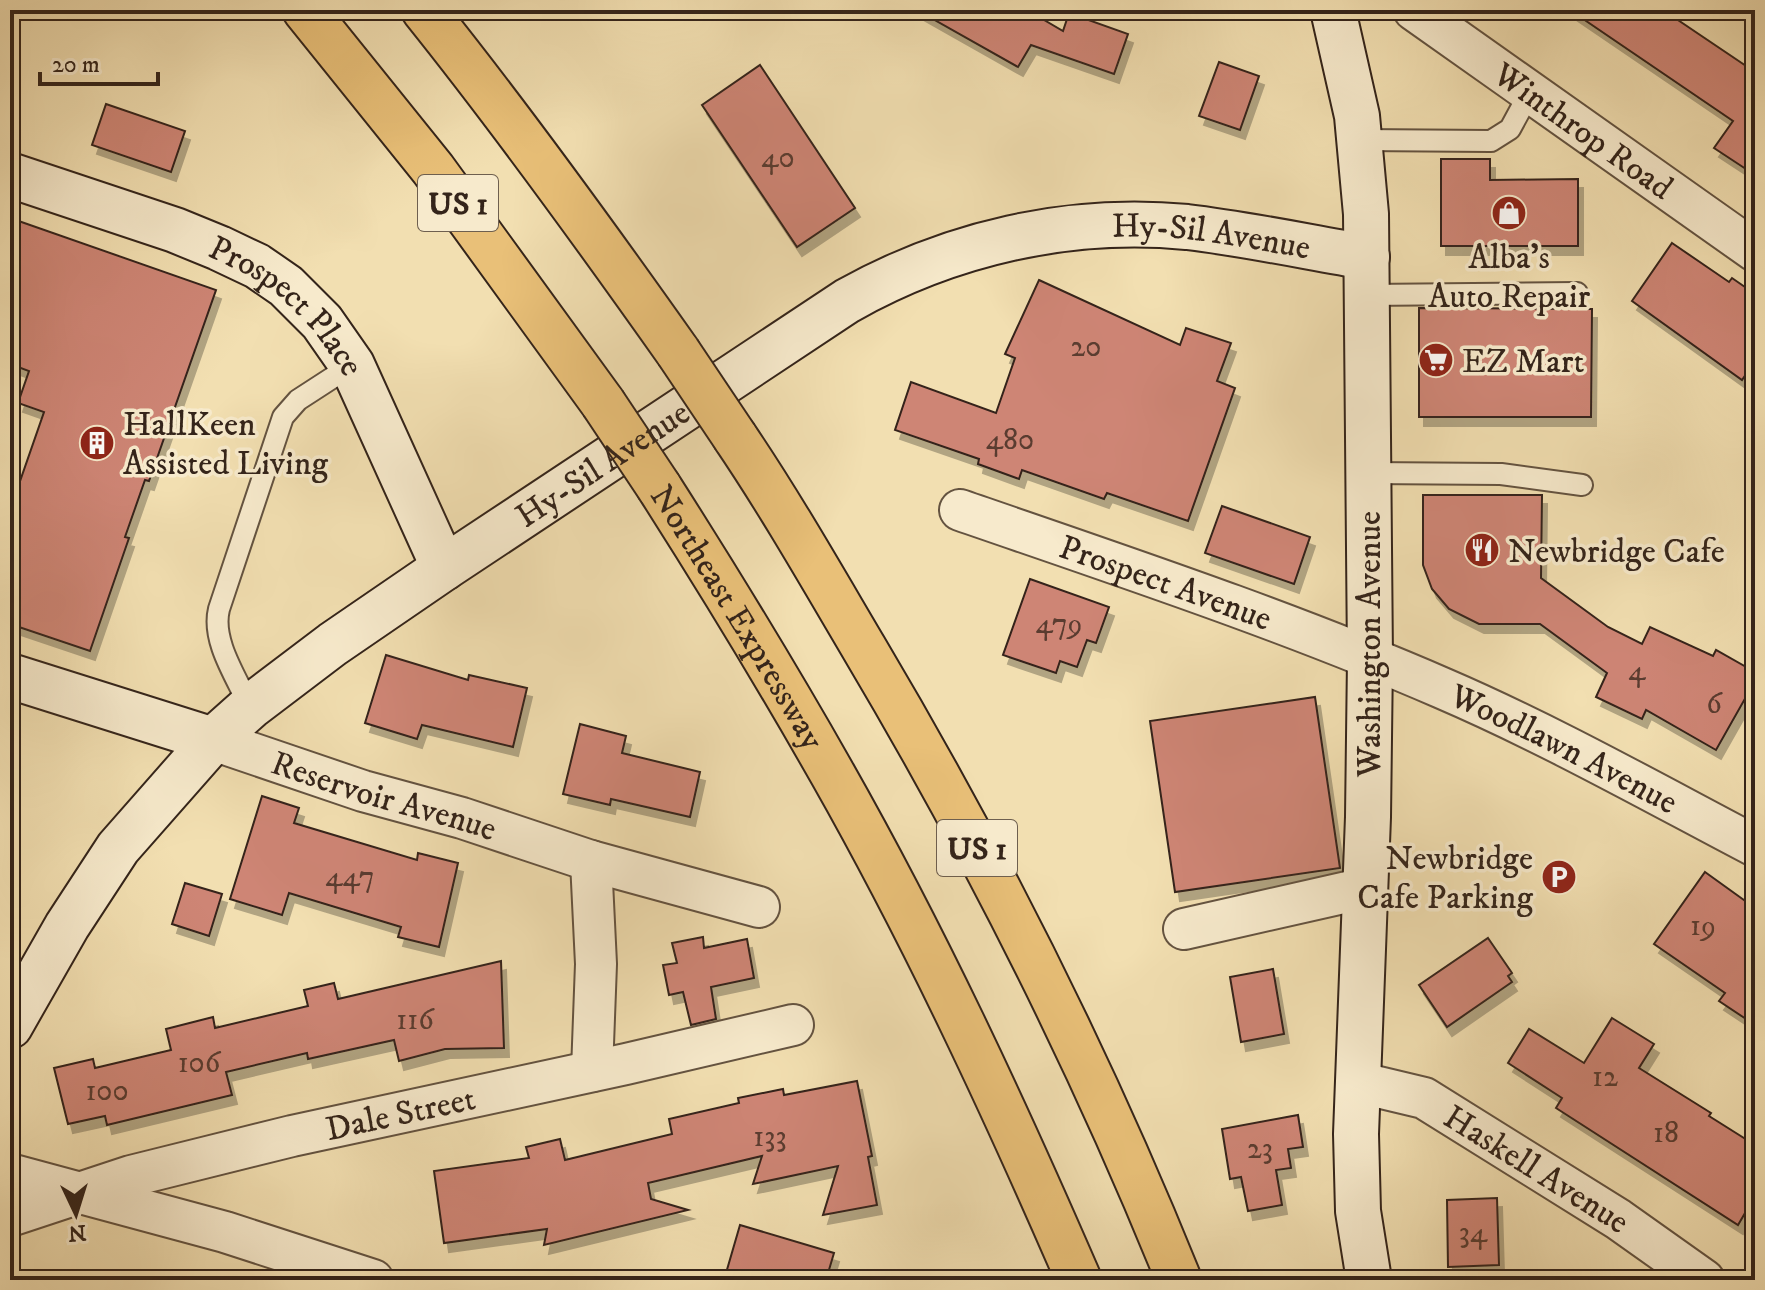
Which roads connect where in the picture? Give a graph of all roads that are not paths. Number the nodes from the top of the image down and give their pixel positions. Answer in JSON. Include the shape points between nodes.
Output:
{"nodes":[{"id":1,"x":305,"y":10,"type":"edge"},
{"id":2,"x":424,"y":10,"type":"edge"},
{"id":3,"x":1333,"y":10,"type":"edge"},
{"id":4,"x":1414,"y":10,"type":"edge"},
{"id":5,"x":1530,"y":92,"type":"junction"},
{"id":6,"x":1361,"y":140,"type":"junction"},
{"id":7,"x":10,"y":175,"type":"edge"},
{"id":8,"x":1755,"y":251,"type":"edge"},
{"id":9,"x":1367,"y":276,"type":"junction"},
{"id":10,"x":1577,"y":293,"type":"dead end"},
{"id":11,"x":352,"y":365,"type":"junction"},
{"id":12,"x":1368,"y":473,"type":"junction"},
{"id":13,"x":1582,"y":485,"type":"dead end"},
{"id":14,"x":960,"y":510,"type":"dead end"},
{"id":15,"x":444,"y":568,"type":"junction"},
{"id":16,"x":1370,"y":659,"type":"junction"},
{"id":17,"x":10,"y":676,"type":"edge"},
{"id":18,"x":250,"y":707,"type":"junction"},
{"id":19,"x":213,"y":740,"type":"junction"},
{"id":20,"x":1755,"y":846,"type":"edge"},
{"id":21,"x":591,"y":861,"type":"junction"},
{"id":22,"x":1365,"y":888,"type":"junction"},
{"id":23,"x":759,"y":907,"type":"dead end"},
{"id":24,"x":1184,"y":929,"type":"dead end"},
{"id":25,"x":793,"y":1025,"type":"dead end"},
{"id":26,"x":10,"y":1026,"type":"edge"},
{"id":27,"x":592,"y":1071,"type":"junction"},
{"id":28,"x":1357,"y":1082,"type":"junction"},
{"id":29,"x":10,"y":1174,"type":"edge"},
{"id":30,"x":79,"y":1193,"type":"junction"},
{"id":31,"x":10,"y":1216,"type":"edge"},
{"id":32,"x":322,"y":1272,"type":"edge"},
{"id":33,"x":373,"y":1280,"type":"edge"},
{"id":34,"x":1079,"y":1280,"type":"edge"},
{"id":35,"x":1179,"y":1280,"type":"edge"},
{"id":36,"x":1369,"y":1280,"type":"edge"},
{"id":37,"x":1704,"y":1280,"type":"edge"}],
"edges":[{"from":1,"to":34,"type":"highway","name":"Northeast Expressway","number":"US 1","bridge":true,"via":[[433,169],[603,403],[768,663],[901,900],[966,1029]]},
{"from":2,"to":35,"type":"highway","number":"US 1","bridge":true,"via":[[575,206],[678,352],[865,648],[1038,968]]},
{"from":3,"to":6,"type":"street","name":"Washington Avenue"},
{"from":4,"to":5,"type":"street","name":"Winthrop Road"},
{"from":5,"to":6,"type":"lane","via":[[1510,129],[1491,141]]},
{"from":5,"to":8,"type":"street","name":"Winthrop Road"},
{"from":6,"to":9,"type":"street","name":"Washington Avenue"},
{"from":7,"to":11,"type":"street","name":"Prospect Place","via":[[175,230],[249,262],[312,310]]},
{"from":9,"to":10,"type":"lane"},
{"from":9,"to":12,"type":"street","name":"Washington Avenue"},
{"from":9,"to":15,"type":"street","name":"Hy-Sil Avenue","via":[[1230,233],[1128,224],[1044,231],[954,253],[829,311]]},
{"from":11,"to":15,"type":"street","name":"Prospect Place"},
{"from":11,"to":18,"type":"lane","via":[[298,400],[283,417],[219,609],[219,638]]},
{"from":12,"to":13,"type":"lane","via":[[1501,474]]},
{"from":12,"to":16,"type":"street","name":"Washington Avenue"},
{"from":14,"to":16,"type":"street","name":"Prospect Avenue"},
{"from":15,"to":18,"type":"street","name":"Hy-Sil Avenue"},
{"from":16,"to":20,"type":"street","name":"Woodlawn Avenue","via":[[1542,736]]},
{"from":16,"to":22,"type":"street","name":"Washington Avenue"},
{"from":17,"to":19,"type":"street","name":"Reservoir Avenue"},
{"from":18,"to":19,"type":"street","name":"Hy-Sil Avenue"},
{"from":19,"to":21,"type":"street","name":"Reservoir Avenue"},
{"from":19,"to":26,"type":"street","name":"Hy-Sil Avenue","via":[[118,848]]},
{"from":21,"to":23,"type":"street","name":"Reservoir Avenue"},
{"from":21,"to":27,"type":"street","via":[[596,964]]},
{"from":22,"to":24,"type":"street"},
{"from":22,"to":28,"type":"street","name":"Washington Avenue"},
{"from":25,"to":27,"type":"street","name":"Dale Street"},
{"from":27,"to":30,"type":"street","name":"Dale Street","via":[[292,1136]]},
{"from":28,"to":36,"type":"street","name":"Washington Avenue","via":[[1358,1211]]},
{"from":28,"to":37,"type":"street","name":"Haskell Avenue","via":[[1424,1098],[1618,1219]]},
{"from":29,"to":30,"type":"street"},
{"from":30,"to":31,"type":"street","name":"Dale Street"},
{"from":30,"to":32,"type":"street","via":[[225,1232]]},
{"from":32,"to":33,"type":"street"}]}
